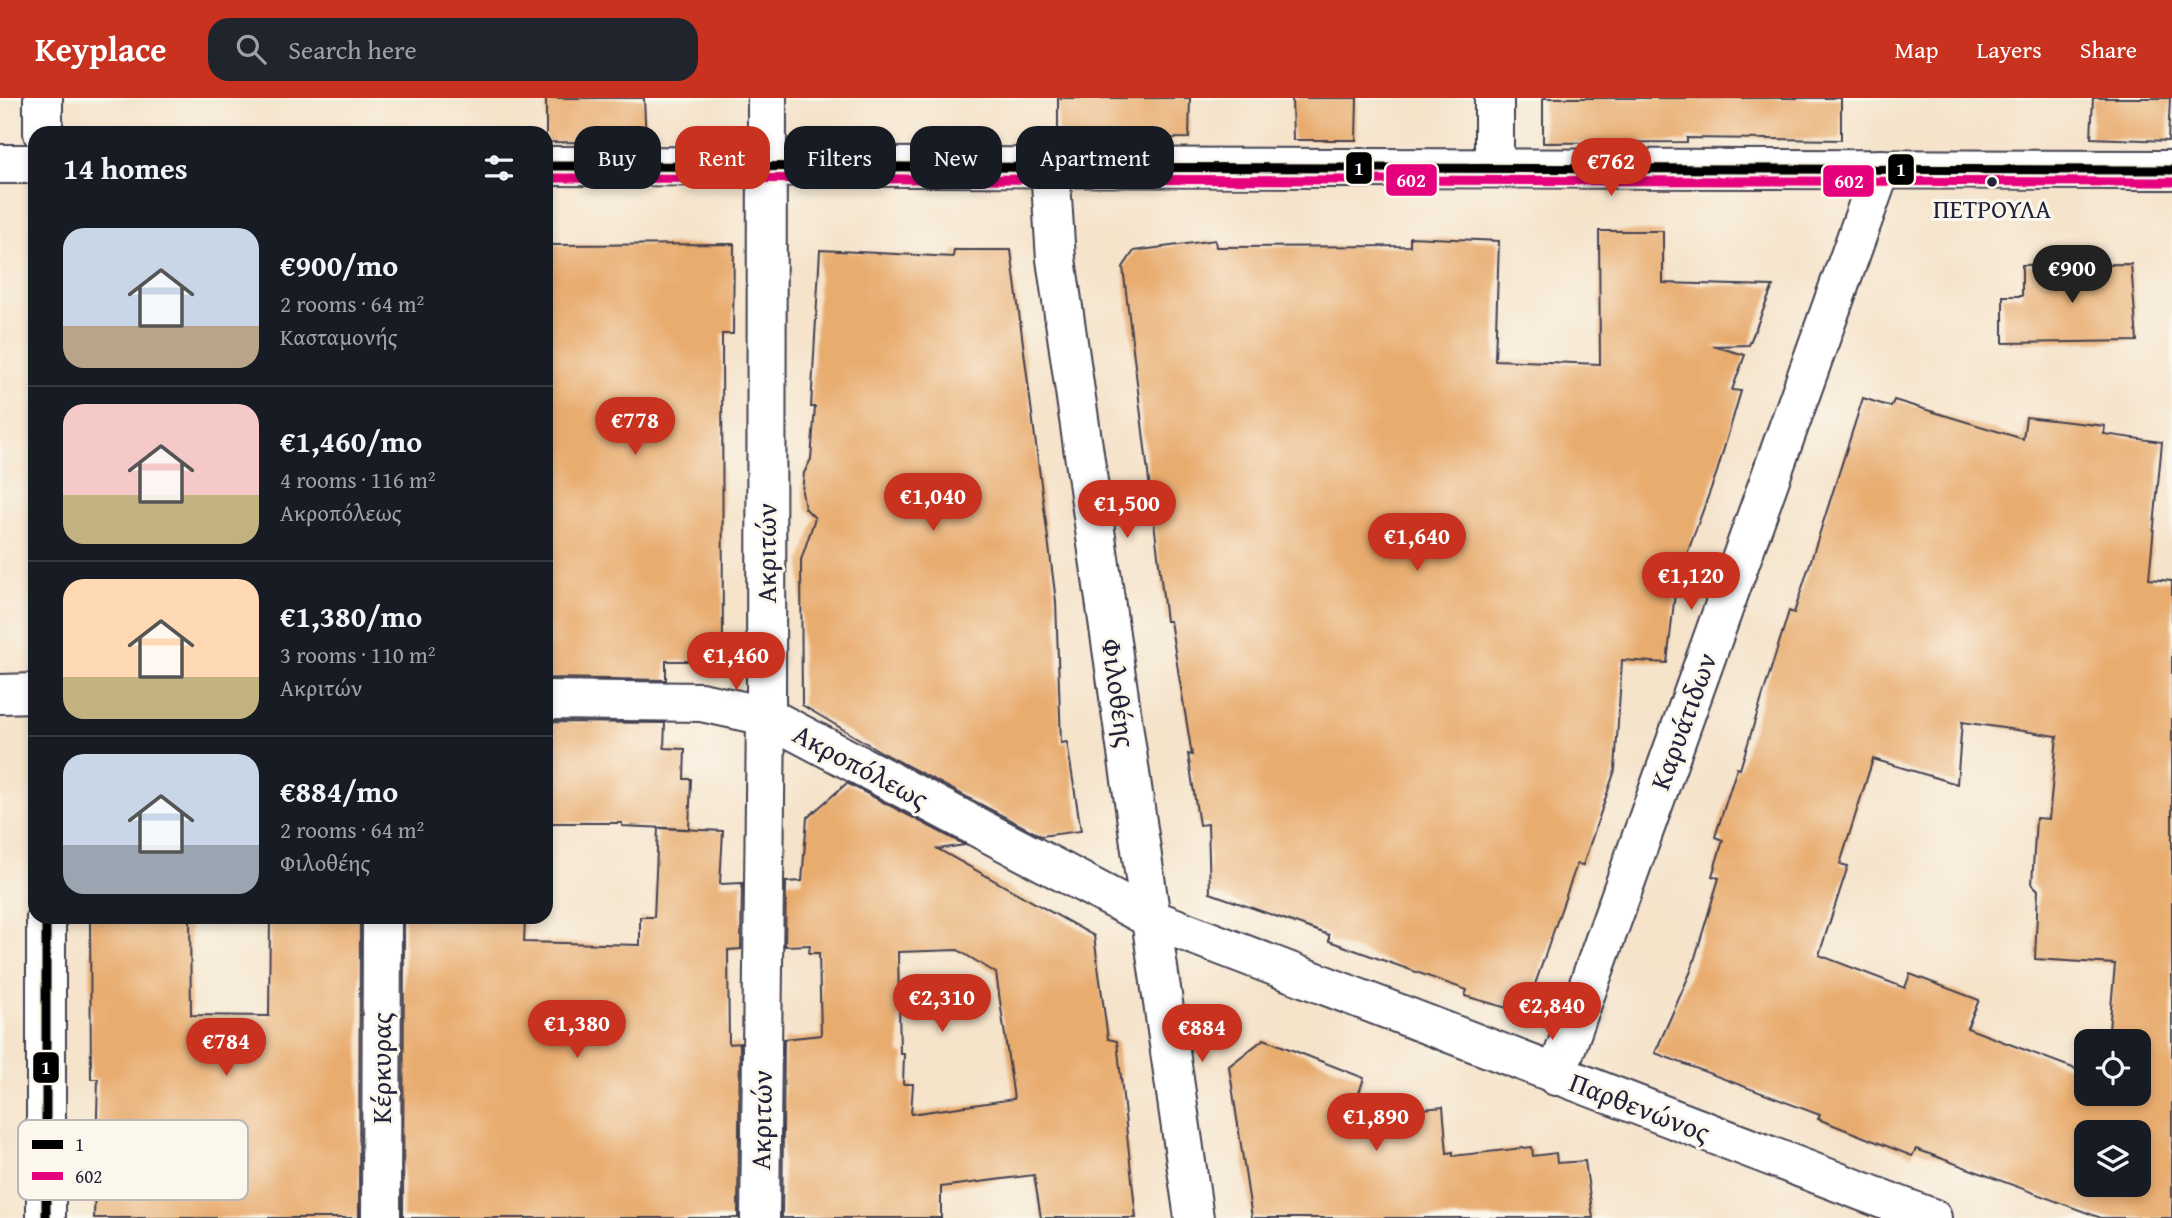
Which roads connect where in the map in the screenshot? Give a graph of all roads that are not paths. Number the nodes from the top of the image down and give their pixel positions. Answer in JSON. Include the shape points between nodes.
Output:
{"nodes":[{"id":1,"x":43,"y":98,"type":"edge"},
{"id":2,"x":767,"y":98,"type":"edge"},
{"id":3,"x":1494,"y":98,"type":"edge"},
{"id":4,"x":43,"y":126,"type":"edge"},
{"id":5,"x":767,"y":126,"type":"edge"},
{"id":6,"x":0,"y":164,"type":"edge"},
{"id":7,"x":28,"y":164,"type":"edge"},
{"id":8,"x":553,"y":166,"type":"edge"},
{"id":9,"x":675,"y":166,"type":"edge"},
{"id":10,"x":770,"y":166,"type":"edge"},
{"id":11,"x":1016,"y":167,"type":"edge"},
{"id":12,"x":1174,"y":167,"type":"edge"},
{"id":13,"x":1494,"y":168,"type":"junction"},
{"id":14,"x":1881,"y":170,"type":"junction"},
{"id":15,"x":2172,"y":170,"type":"edge"},
{"id":16,"x":767,"y":189,"type":"edge"},
{"id":17,"x":1051,"y":189,"type":"edge"},
{"id":18,"x":28,"y":693,"type":"edge"},
{"id":19,"x":0,"y":694,"type":"edge"},
{"id":20,"x":553,"y":700,"type":"edge"},
{"id":21,"x":766,"y":716,"type":"junction"},
{"id":22,"x":1152,"y":919,"type":"junction"},
{"id":23,"x":46,"y":924,"type":"edge"},
{"id":24,"x":382,"y":924,"type":"edge"},
{"id":25,"x":1556,"y":1076,"type":"junction"},
{"id":26,"x":46,"y":1120,"type":"edge"},
{"id":27,"x":46,"y":1200,"type":"edge"},
{"id":28,"x":46,"y":1218,"type":"edge"},
{"id":29,"x":381,"y":1218,"type":"edge"},
{"id":30,"x":760,"y":1218,"type":"edge"},
{"id":31,"x":1194,"y":1218,"type":"edge"},
{"id":32,"x":1932,"y":1218,"type":"edge"}],
"edges":[{"from":1,"to":4,"type":"street"},
{"from":2,"to":5,"type":"street","name":"Ακριτών"},
{"from":3,"to":13,"type":"street"},
{"from":6,"to":7,"type":"street"},
{"from":8,"to":9,"type":"street"},
{"from":10,"to":11,"type":"street"},
{"from":12,"to":13,"type":"street"},
{"from":13,"to":14,"type":"street"},
{"from":14,"to":15,"type":"street"},
{"from":14,"to":25,"type":"street","name":"Καρυάτιδων"},
{"from":16,"to":21,"type":"street","name":"Ακριτών"},
{"from":17,"to":22,"type":"street","name":"Φιλοθέης","via":[[1056,258]]},
{"from":18,"to":19,"type":"street"},
{"from":20,"to":21,"type":"street","name":"Ακροπόλεως","via":[[701,702]]},
{"from":21,"to":22,"type":"street","name":"Ακροπόλεως"},
{"from":21,"to":30,"type":"street","name":"Ακριτών"},
{"from":22,"to":25,"type":"street","name":"Παρθενώνος"},
{"from":22,"to":31,"type":"street","name":"Φιλοθέης"},
{"from":23,"to":26,"type":"street"},
{"from":24,"to":29,"type":"street","name":"Κέρκυρας"},
{"from":25,"to":32,"type":"street","name":"Παρθενώνος"},
{"from":27,"to":28,"type":"street"}]}
